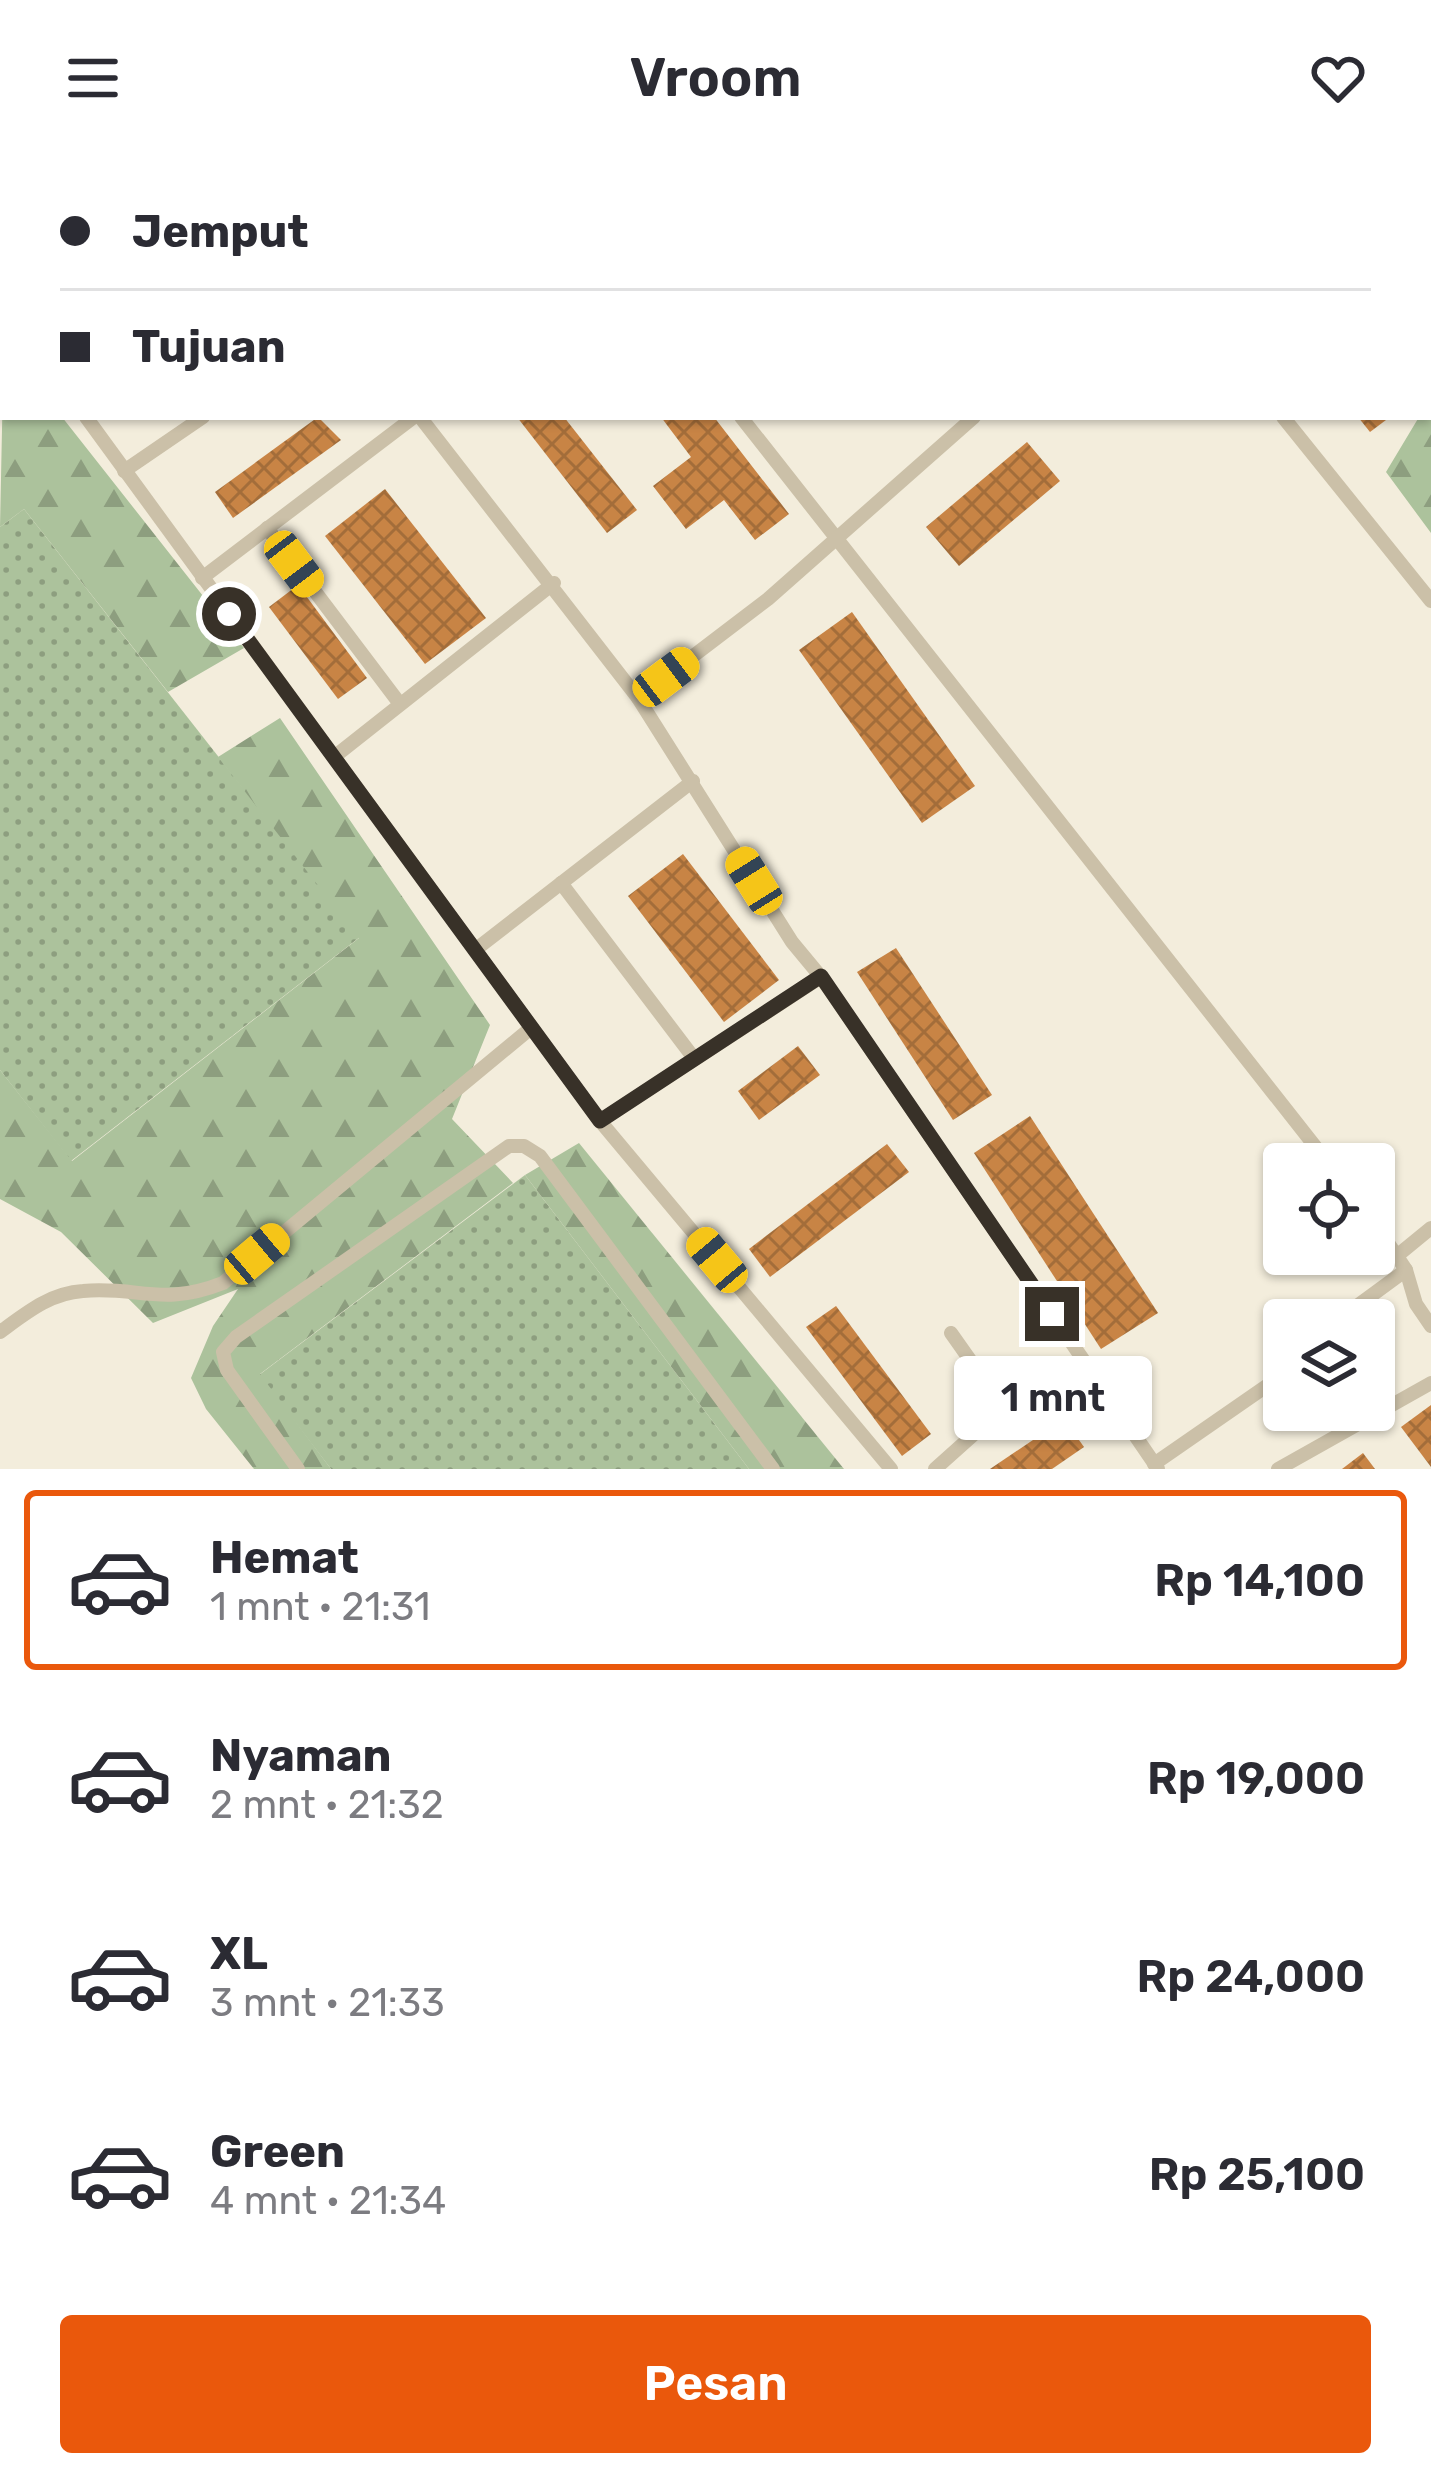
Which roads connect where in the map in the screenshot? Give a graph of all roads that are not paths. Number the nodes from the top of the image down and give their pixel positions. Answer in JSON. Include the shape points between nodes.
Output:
{"nodes":[{"id":1,"x":88,"y":420,"type":"edge"},
{"id":2,"x":199,"y":420,"type":"edge"},
{"id":3,"x":413,"y":420,"type":"edge"},
{"id":4,"x":419,"y":420,"type":"edge"},
{"id":5,"x":743,"y":420,"type":"edge"},
{"id":6,"x":971,"y":420,"type":"edge"},
{"id":7,"x":1285,"y":420,"type":"edge"},
{"id":8,"x":124,"y":471,"type":"junction"},
{"id":9,"x":267,"y":528,"type":"junction"},
{"id":10,"x":834,"y":542,"type":"junction"},
{"id":11,"x":202,"y":578,"type":"junction"},
{"id":12,"x":554,"y":584,"type":"junction"},
{"id":13,"x":1431,"y":601,"type":"edge"},
{"id":14,"x":638,"y":698,"type":"junction"},
{"id":15,"x":400,"y":704,"type":"junction"},
{"id":16,"x":334,"y":757,"type":"junction"},
{"id":17,"x":693,"y":781,"type":"junction"},
{"id":18,"x":561,"y":883,"type":"junction"},
{"id":19,"x":475,"y":950,"type":"junction"},
{"id":20,"x":821,"y":976,"type":"junction"},
{"id":21,"x":532,"y":1028,"type":"junction"},
{"id":22,"x":693,"y":1057,"type":"junction"},
{"id":23,"x":600,"y":1121,"type":"junction"},
{"id":24,"x":1312,"y":1143,"type":"edge"},
{"id":25,"x":1431,"y":1228,"type":"edge"},
{"id":26,"x":1395,"y":1253,"type":"edge"},
{"id":27,"x":1402,"y":1263,"type":"junction"},
{"id":28,"x":1362,"y":1299,"type":"edge"},
{"id":29,"x":1431,"y":1326,"type":"edge"},
{"id":30,"x":0,"y":1332,"type":"edge"},
{"id":31,"x":951,"y":1333,"type":"dead end"},
{"id":32,"x":1431,"y":1383,"type":"edge"},
{"id":33,"x":1263,"y":1389,"type":"edge"},
{"id":34,"x":1156,"y":1467,"type":"edge"},
{"id":35,"x":298,"y":1469,"type":"edge"},
{"id":36,"x":773,"y":1469,"type":"edge"},
{"id":37,"x":891,"y":1469,"type":"edge"},
{"id":38,"x":935,"y":1469,"type":"edge"},
{"id":39,"x":1278,"y":1469,"type":"edge"}],
"edges":[{"from":1,"to":8,"type":"lane"},
{"from":2,"to":8,"type":"lane"},
{"from":3,"to":9,"type":"lane"},
{"from":4,"to":12,"type":"lane"},
{"from":5,"to":10,"type":"lane"},
{"from":6,"to":10,"type":"lane"},
{"from":7,"to":13,"type":"lane"},
{"from":8,"to":11,"type":"lane"},
{"from":9,"to":11,"type":"lane"},
{"from":9,"to":15,"type":"lane"},
{"from":10,"to":14,"type":"lane"},
{"from":10,"to":24,"type":"lane"},
{"from":11,"to":16,"type":"lane"},
{"from":12,"to":14,"type":"lane"},
{"from":12,"to":15,"type":"lane"},
{"from":14,"to":17,"type":"lane"},
{"from":15,"to":16,"type":"lane"},
{"from":16,"to":19,"type":"lane"},
{"from":17,"to":18,"type":"lane"},
{"from":17,"to":20,"type":"lane"},
{"from":18,"to":19,"type":"lane"},
{"from":18,"to":22,"type":"lane"},
{"from":19,"to":21,"type":"lane"},
{"from":20,"to":22,"type":"lane"},
{"from":20,"to":34,"type":"lane"},
{"from":21,"to":23,"type":"lane"},
{"from":21,"to":30,"type":"lane","via":[[223,1282],[191,1295],[84,1290],[41,1301]]},
{"from":22,"to":23,"type":"lane"},
{"from":23,"to":37,"type":"lane"},
{"from":25,"to":27,"type":"lane"},
{"from":26,"to":27,"type":"lane"},
{"from":27,"to":28,"type":"lane"},
{"from":27,"to":29,"type":"lane"},
{"from":31,"to":38,"type":"lane","via":[[999,1401],[992,1418]]},
{"from":32,"to":39,"type":"lane"},
{"from":33,"to":34,"type":"lane"},
{"from":35,"to":36,"type":"lane","via":[[227,1370],[224,1352],[508,1146],[540,1156]]}]}
